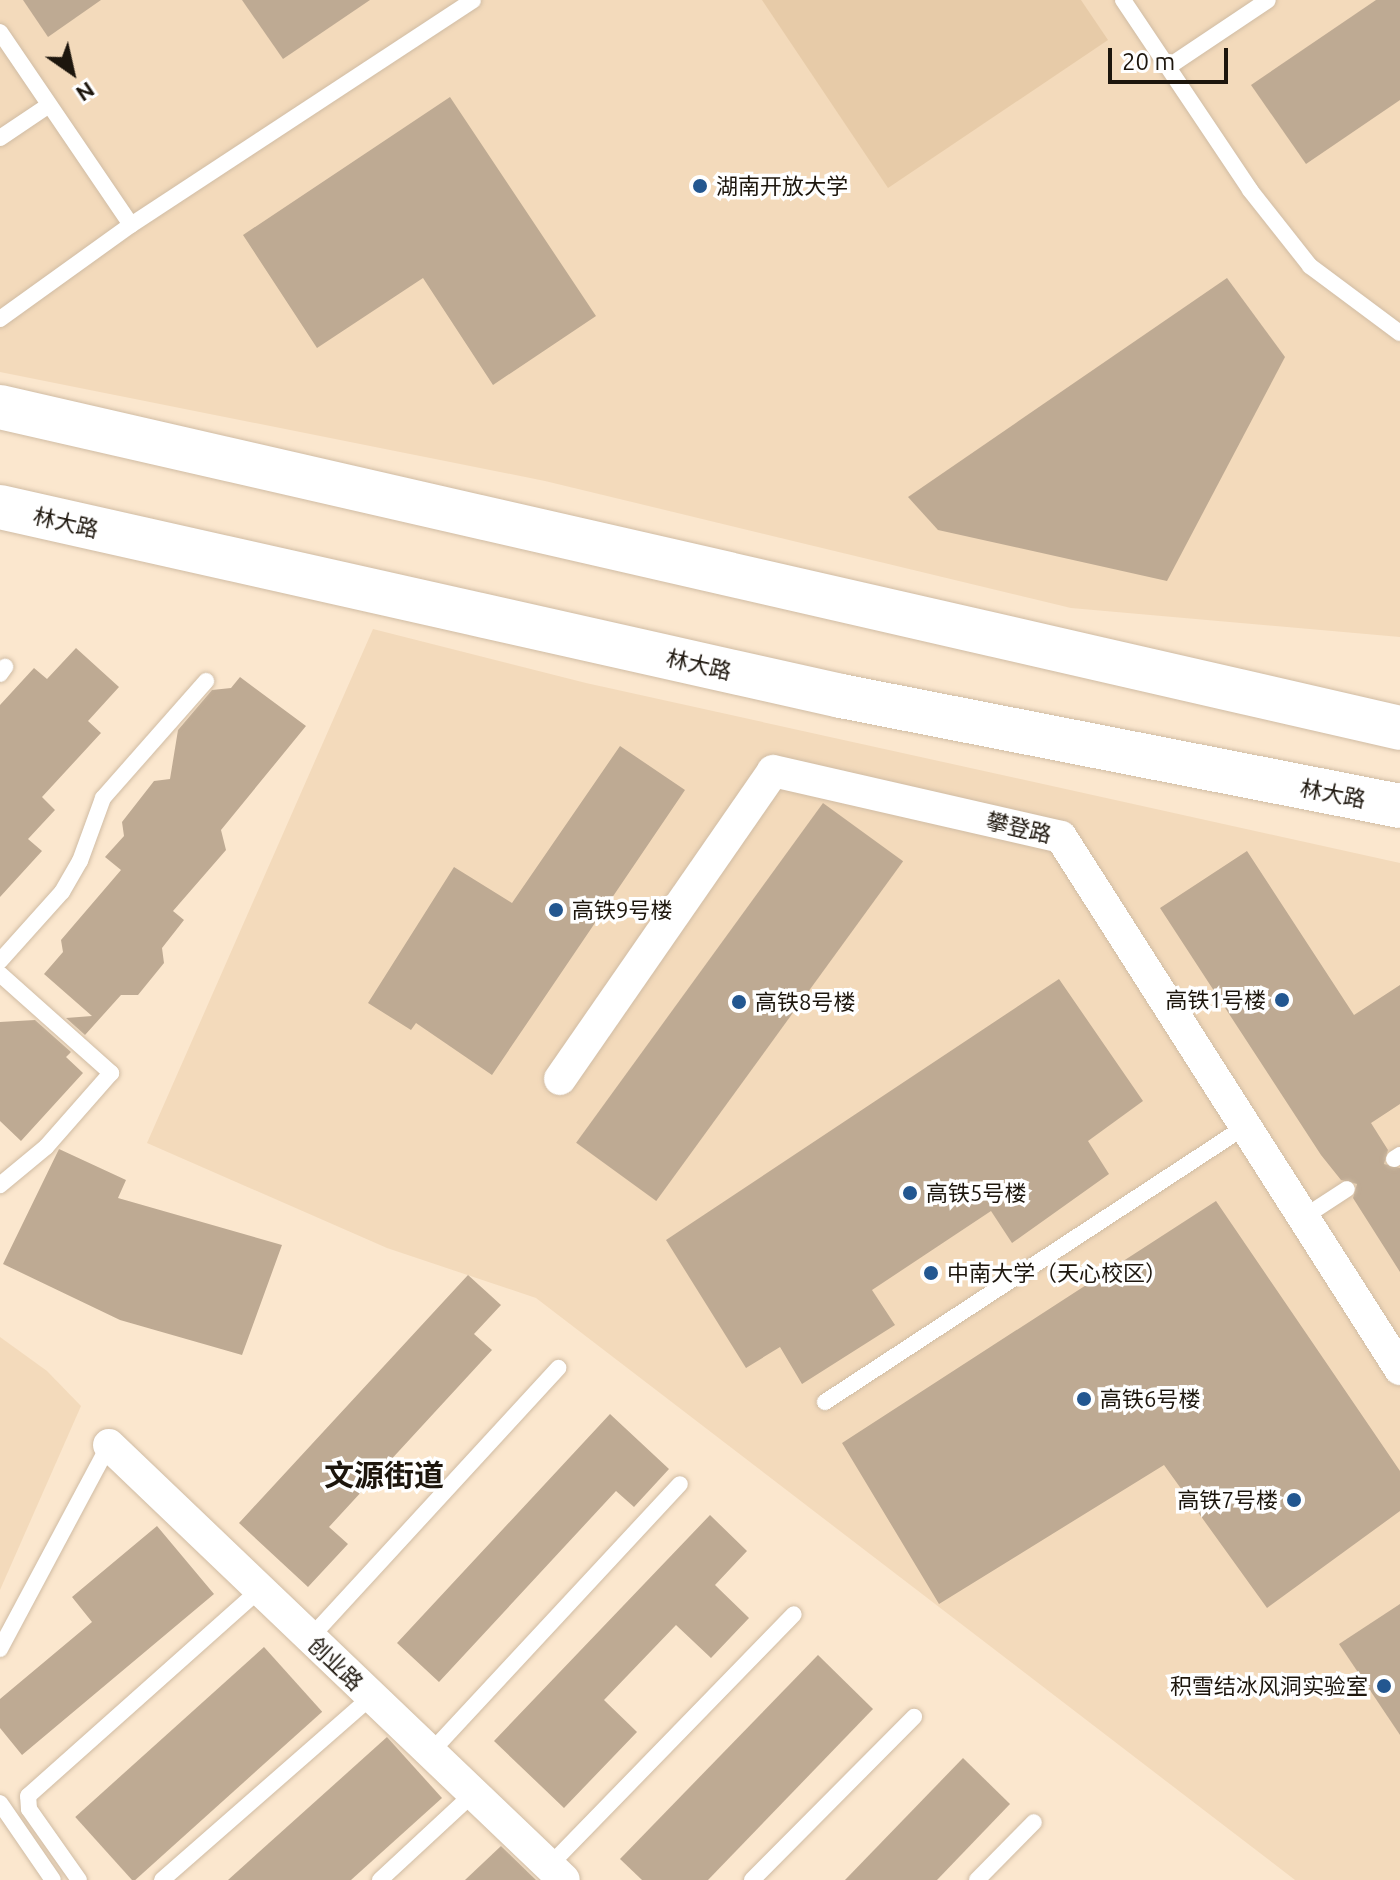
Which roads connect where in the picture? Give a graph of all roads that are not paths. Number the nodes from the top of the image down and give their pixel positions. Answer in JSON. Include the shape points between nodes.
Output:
{"nodes":[{"id":1,"x":473,"y":0,"type":"edge"},
{"id":2,"x":1123,"y":0,"type":"edge"},
{"id":3,"x":1268,"y":0,"type":"edge"},
{"id":4,"x":0,"y":32,"type":"edge"},
{"id":5,"x":1168,"y":67,"type":"junction"},
{"id":6,"x":49,"y":105,"type":"junction"},
{"id":7,"x":0,"y":138,"type":"edge"},
{"id":8,"x":131,"y":225,"type":"junction"},
{"id":9,"x":0,"y":319,"type":"edge"},
{"id":10,"x":1400,"y":333,"type":"edge"},
{"id":11,"x":0,"y":407,"type":"edge"},
{"id":12,"x":0,"y":507,"type":"edge"},
{"id":13,"x":206,"y":681,"type":"dead end"},
{"id":14,"x":1400,"y":728,"type":"edge"},
{"id":15,"x":1400,"y":806,"type":"edge"},
{"id":16,"x":0,"y":961,"type":"edge"},
{"id":17,"x":0,"y":974,"type":"edge"},
{"id":18,"x":560,"y":1079,"type":"dead end"},
{"id":19,"x":1246,"y":1126,"type":"junction"},
{"id":20,"x":0,"y":1185,"type":"edge"},
{"id":21,"x":1347,"y":1189,"type":"dead end"},
{"id":22,"x":1304,"y":1217,"type":"junction"},
{"id":23,"x":558,"y":1368,"type":"dead end"},
{"id":24,"x":1400,"y":1369,"type":"edge"},
{"id":25,"x":825,"y":1402,"type":"dead end"},
{"id":26,"x":109,"y":1445,"type":"joint"},
{"id":27,"x":680,"y":1484,"type":"dead end"},
{"id":28,"x":260,"y":1589,"type":"junction"},
{"id":29,"x":794,"y":1614,"type":"dead end"},
{"id":30,"x":310,"y":1638,"type":"junction"},
{"id":31,"x":0,"y":1649,"type":"edge"},
{"id":32,"x":372,"y":1696,"type":"junction"},
{"id":33,"x":914,"y":1717,"type":"dead end"},
{"id":34,"x":430,"y":1753,"type":"junction"},
{"id":35,"x":473,"y":1794,"type":"junction"},
{"id":36,"x":0,"y":1803,"type":"edge"},
{"id":37,"x":1034,"y":1822,"type":"dead end"},
{"id":38,"x":556,"y":1873,"type":"edge"},
{"id":39,"x":53,"y":1880,"type":"edge"},
{"id":40,"x":79,"y":1880,"type":"edge"},
{"id":41,"x":162,"y":1880,"type":"edge"},
{"id":42,"x":380,"y":1880,"type":"edge"},
{"id":43,"x":752,"y":1880,"type":"edge"},
{"id":44,"x":977,"y":1880,"type":"edge"}],
"edges":[{"from":1,"to":8,"type":"lane"},
{"from":2,"to":5,"type":"lane"},
{"from":3,"to":5,"type":"lane"},
{"from":4,"to":6,"type":"lane"},
{"from":5,"to":10,"type":"lane","via":[[1250,190],[1310,266]]},
{"from":6,"to":7,"type":"lane"},
{"from":6,"to":8,"type":"lane"},
{"from":8,"to":9,"type":"lane"},
{"from":11,"to":14,"type":"main road"},
{"from":12,"to":15,"type":"main road","name":"林大路","via":[[841,696]]},
{"from":13,"to":16,"type":"lane","via":[[103,798],[80,861],[62,892]]},
{"from":17,"to":20,"type":"lane","via":[[111,1073],[46,1147]]},
{"from":18,"to":19,"type":"street","name":"攀登路","via":[[773,771],[1061,837]]},
{"from":19,"to":22,"type":"street","name":"攀登路"},
{"from":19,"to":25,"type":"lane"},
{"from":21,"to":22,"type":"lane"},
{"from":22,"to":24,"type":"street","name":"攀登路"},
{"from":23,"to":30,"type":"lane"},
{"from":26,"to":28,"type":"street","name":"创业路"},
{"from":26,"to":31,"type":"lane"},
{"from":27,"to":34,"type":"lane"},
{"from":28,"to":30,"type":"street","name":"创业路"},
{"from":28,"to":40,"type":"lane","via":[[28,1796],[29,1809]]},
{"from":29,"to":38,"type":"lane"},
{"from":30,"to":32,"type":"street","name":"创业路"},
{"from":32,"to":34,"type":"street","name":"创业路"},
{"from":32,"to":41,"type":"lane"},
{"from":33,"to":43,"type":"lane"},
{"from":34,"to":35,"type":"street","name":"创业路"},
{"from":35,"to":38,"type":"street","name":"创业路"},
{"from":35,"to":42,"type":"lane"},
{"from":36,"to":39,"type":"lane"},
{"from":37,"to":44,"type":"lane"}]}
